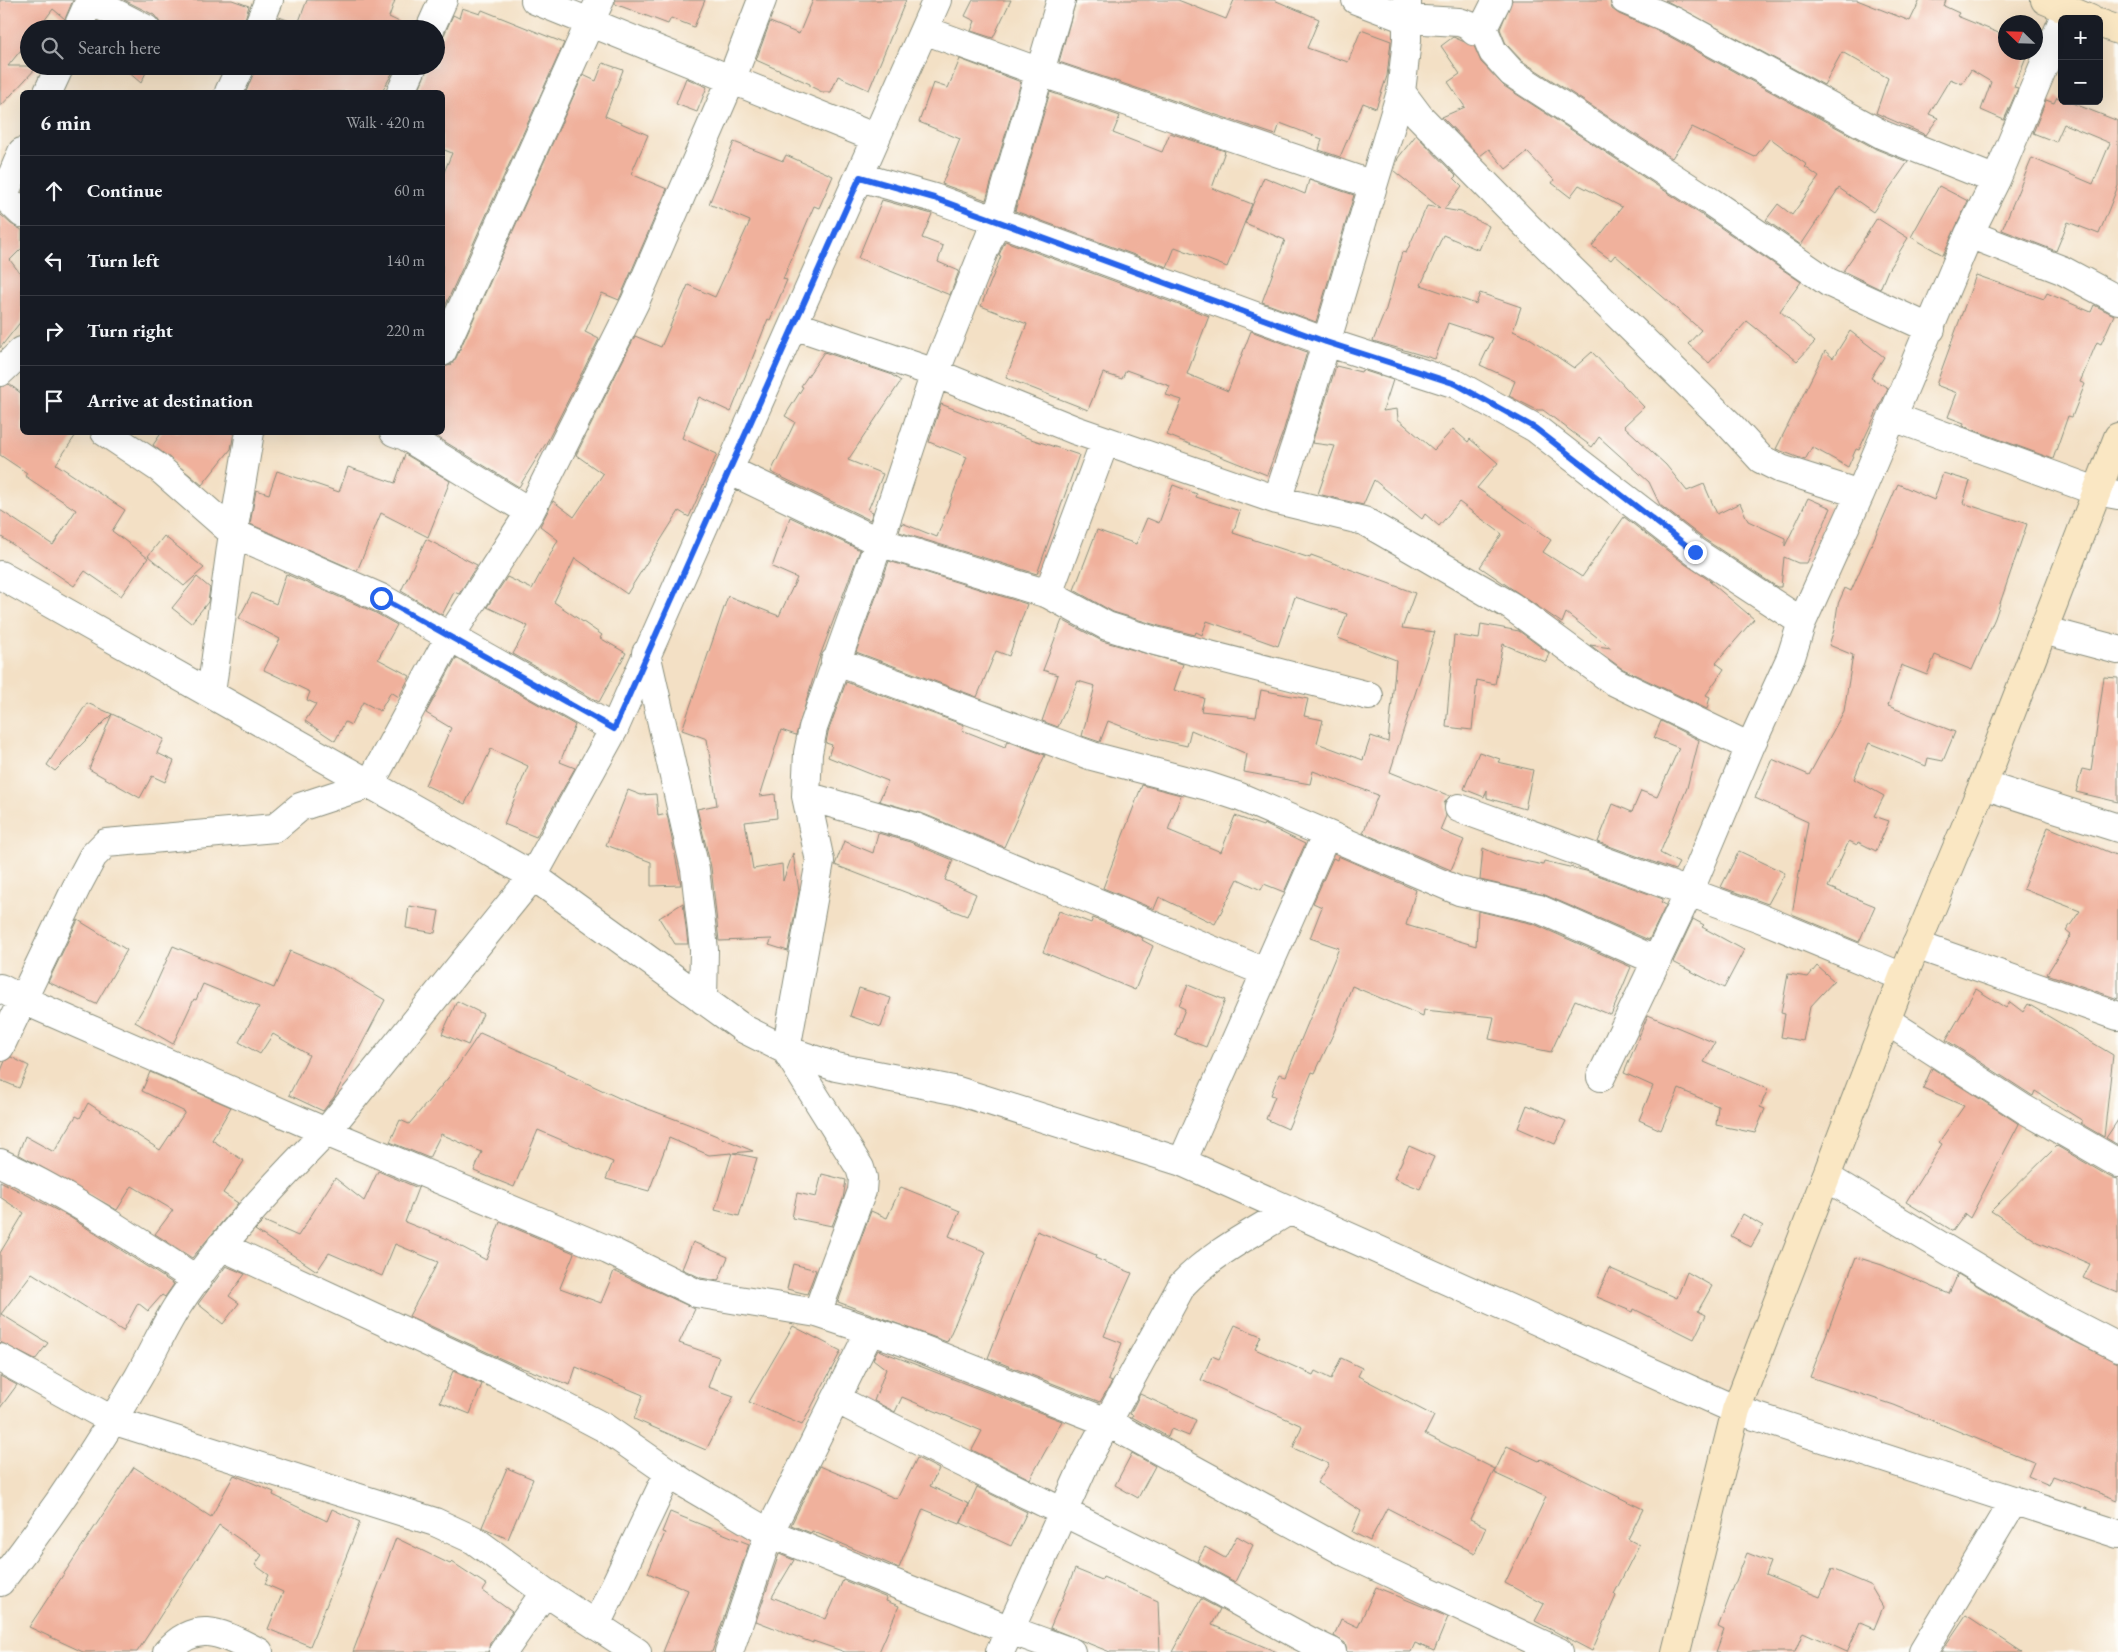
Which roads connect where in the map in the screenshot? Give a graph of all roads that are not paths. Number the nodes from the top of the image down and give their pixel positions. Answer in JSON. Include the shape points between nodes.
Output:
{"nodes":[{"id":1,"x":269,"y":0,"type":"edge"},
{"id":2,"x":443,"y":0,"type":"edge"},
{"id":3,"x":535,"y":0,"type":"edge"},
{"id":4,"x":762,"y":0,"type":"edge"},
{"id":5,"x":937,"y":0,"type":"edge"},
{"id":6,"x":1061,"y":0,"type":"edge"},
{"id":7,"x":1356,"y":0,"type":"edge"},
{"id":8,"x":1497,"y":0,"type":"edge"},
{"id":9,"x":1625,"y":0,"type":"edge"},
{"id":10,"x":1406,"y":9,"type":"edge"},
{"id":11,"x":596,"y":11,"type":"edge"},
{"id":12,"x":2065,"y":14,"type":"edge"},
{"id":13,"x":81,"y":20,"type":"edge"},
{"id":14,"x":129,"y":20,"type":"edge"},
{"id":15,"x":261,"y":20,"type":"edge"},
{"id":16,"x":434,"y":20,"type":"edge"},
{"id":17,"x":2103,"y":24,"type":"edge"},
{"id":18,"x":1483,"y":28,"type":"junction"},
{"id":19,"x":924,"y":30,"type":"junction"},
{"id":20,"x":2118,"y":30,"type":"edge"},
{"id":21,"x":1040,"y":72,"type":"junction"},
{"id":22,"x":56,"y":75,"type":"edge"},
{"id":23,"x":409,"y":75,"type":"edge"},
{"id":24,"x":732,"y":78,"type":"junction"},
{"id":25,"x":49,"y":90,"type":"edge"},
{"id":26,"x":402,"y":90,"type":"edge"},
{"id":27,"x":1401,"y":92,"type":"junction"},
{"id":28,"x":876,"y":138,"type":"junction"},
{"id":29,"x":20,"y":159,"type":"edge"},
{"id":30,"x":860,"y":177,"type":"junction"},
{"id":31,"x":1996,"y":180,"type":"junction"},
{"id":32,"x":1373,"y":185,"type":"junction"},
{"id":33,"x":9,"y":200,"type":"edge"},
{"id":34,"x":996,"y":221,"type":"junction"},
{"id":35,"x":1969,"y":234,"type":"junction"},
{"id":36,"x":2118,"y":300,"type":"edge"},
{"id":37,"x":794,"y":325,"type":"junction"},
{"id":38,"x":1931,"y":328,"type":"junction"},
{"id":39,"x":1326,"y":342,"type":"junction"},
{"id":40,"x":445,"y":345,"type":"edge"},
{"id":41,"x":20,"y":354,"type":"edge"},
{"id":42,"x":6,"y":372,"type":"edge"},
{"id":43,"x":935,"y":373,"type":"junction"},
{"id":44,"x":1893,"y":417,"type":"junction"},
{"id":45,"x":110,"y":435,"type":"edge"},
{"id":46,"x":249,"y":435,"type":"edge"},
{"id":47,"x":403,"y":435,"type":"edge"},
{"id":48,"x":2118,"y":437,"type":"edge"},
{"id":49,"x":1105,"y":441,"type":"junction"},
{"id":50,"x":729,"y":470,"type":"junction"},
{"id":51,"x":2107,"y":493,"type":"edge"},
{"id":52,"x":1860,"y":494,"type":"junction"},
{"id":53,"x":1277,"y":500,"type":"junction"},
{"id":54,"x":530,"y":512,"type":"junction"},
{"id":55,"x":233,"y":533,"type":"junction"},
{"id":56,"x":879,"y":542,"type":"junction"},
{"id":57,"x":0,"y":575,"type":"edge"},
{"id":58,"x":1048,"y":594,"type":"junction"},
{"id":59,"x":1802,"y":622,"type":"junction"},
{"id":60,"x":2043,"y":630,"type":"junction"},
{"id":61,"x":449,"y":638,"type":"junction"},
{"id":62,"x":2118,"y":650,"type":"edge"},
{"id":63,"x":646,"y":653,"type":"junction"},
{"id":64,"x":835,"y":661,"type":"junction"},
{"id":65,"x":211,"y":693,"type":"junction"},
{"id":66,"x":1369,"y":696,"type":"dead end"},
{"id":67,"x":614,"y":729,"type":"junction"},
{"id":68,"x":1750,"y":747,"type":"junction"},
{"id":69,"x":370,"y":784,"type":"junction"},
{"id":70,"x":1983,"y":785,"type":"junction"},
{"id":71,"x":806,"y":796,"type":"junction"},
{"id":72,"x":1459,"y":808,"type":"dead end"},
{"id":73,"x":2118,"y":828,"type":"edge"},
{"id":74,"x":1326,"y":835,"type":"junction"},
{"id":75,"x":533,"y":876,"type":"junction"},
{"id":76,"x":1689,"y":892,"type":"junction"},
{"id":77,"x":1916,"y":945,"type":"junction"},
{"id":78,"x":1657,"y":961,"type":"junction"},
{"id":79,"x":1265,"y":972,"type":"junction"},
{"id":80,"x":1904,"y":977,"type":"junction"},
{"id":81,"x":12,"y":994,"type":"edge"},
{"id":82,"x":703,"y":1000,"type":"junction"},
{"id":83,"x":2118,"y":1016,"type":"edge"},
{"id":84,"x":1887,"y":1021,"type":"junction"},
{"id":85,"x":0,"y":1047,"type":"edge"},
{"id":86,"x":786,"y":1050,"type":"junction"},
{"id":87,"x":1601,"y":1077,"type":"dead end"},
{"id":88,"x":326,"y":1132,"type":"junction"},
{"id":89,"x":1182,"y":1162,"type":"junction"},
{"id":90,"x":0,"y":1163,"type":"edge"},
{"id":91,"x":2118,"y":1163,"type":"edge"},
{"id":92,"x":1826,"y":1177,"type":"junction"},
{"id":93,"x":1290,"y":1210,"type":"junction"},
{"id":94,"x":222,"y":1246,"type":"junction"},
{"id":95,"x":197,"y":1280,"type":"junction"},
{"id":96,"x":817,"y":1313,"type":"junction"},
{"id":97,"x":870,"y":1331,"type":"junction"},
{"id":98,"x":2118,"y":1347,"type":"edge"},
{"id":99,"x":0,"y":1358,"type":"edge"},
{"id":100,"x":836,"y":1399,"type":"junction"},
{"id":101,"x":1736,"y":1410,"type":"junction"},
{"id":102,"x":112,"y":1420,"type":"junction"},
{"id":103,"x":1107,"y":1422,"type":"junction"},
{"id":104,"x":669,"y":1472,"type":"junction"},
{"id":105,"x":2014,"y":1500,"type":"junction"},
{"id":106,"x":1063,"y":1511,"type":"junction"},
{"id":107,"x":769,"y":1533,"type":"junction"},
{"id":108,"x":2118,"y":1534,"type":"edge"},
{"id":109,"x":5,"y":1565,"type":"edge"},
{"id":110,"x":545,"y":1592,"type":"junction"},
{"id":111,"x":596,"y":1626,"type":"junction"},
{"id":112,"x":1005,"y":1641,"type":"edge"},
{"id":113,"x":167,"y":1652,"type":"edge"},
{"id":114,"x":258,"y":1652,"type":"edge"},
{"id":115,"x":503,"y":1652,"type":"edge"},
{"id":116,"x":637,"y":1652,"type":"edge"},
{"id":117,"x":729,"y":1652,"type":"edge"},
{"id":118,"x":1071,"y":1652,"type":"edge"},
{"id":119,"x":1332,"y":1652,"type":"edge"},
{"id":120,"x":1559,"y":1652,"type":"edge"},
{"id":121,"x":1676,"y":1652,"type":"edge"},
{"id":122,"x":1923,"y":1652,"type":"edge"}],
"edges":[{"from":1,"to":15,"type":"street"},
{"from":2,"to":16,"type":"street"},
{"from":3,"to":11,"type":"street"},
{"from":4,"to":24,"type":"street"},
{"from":5,"to":19,"type":"street"},
{"from":6,"to":21,"type":"street"},
{"from":7,"to":10,"type":"street"},
{"from":8,"to":18,"type":"street"},
{"from":9,"to":31,"type":"street","via":[[1682,25],[1883,135]]},
{"from":10,"to":18,"type":"street","via":[[1459,22],[1474,31]]},
{"from":10,"to":27,"type":"street"},
{"from":11,"to":24,"type":"street"},
{"from":11,"to":40,"type":"street"},
{"from":12,"to":31,"type":"street"},
{"from":13,"to":14,"type":"street","via":[[90,0]]},
{"from":17,"to":20,"type":"street"},
{"from":18,"to":38,"type":"street","via":[[1493,52],[1512,73],[1828,282]]},
{"from":19,"to":21,"type":"street"},
{"from":19,"to":28,"type":"street"},
{"from":21,"to":32,"type":"street"},
{"from":21,"to":34,"type":"street"},
{"from":22,"to":25,"type":"street"},
{"from":23,"to":26,"type":"street"},
{"from":24,"to":28,"type":"street"},
{"from":24,"to":54,"type":"street","via":[[635,302]]},
{"from":27,"to":32,"type":"street"},
{"from":27,"to":52,"type":"street","via":[[1419,116],[1761,459],[1781,469]]},
{"from":28,"to":30,"type":"street"},
{"from":29,"to":33,"type":"street"},
{"from":30,"to":34,"type":"street","via":[[934,198]]},
{"from":30,"to":37,"type":"street"},
{"from":31,"to":35,"type":"street"},
{"from":32,"to":39,"type":"street"},
{"from":34,"to":39,"type":"street"},
{"from":34,"to":43,"type":"street"},
{"from":35,"to":36,"type":"street","via":[[2062,270]]},
{"from":35,"to":38,"type":"street"},
{"from":37,"to":43,"type":"street"},
{"from":37,"to":50,"type":"street"},
{"from":38,"to":44,"type":"street"},
{"from":39,"to":53,"type":"street"},
{"from":39,"to":59,"type":"street","via":[[1456,384],[1502,408],[1535,428],[1695,552]]},
{"from":41,"to":42,"type":"street"},
{"from":43,"to":49,"type":"street"},
{"from":43,"to":56,"type":"street"},
{"from":44,"to":51,"type":"street"},
{"from":44,"to":52,"type":"street"},
{"from":45,"to":55,"type":"street","via":[[159,468]]},
{"from":46,"to":55,"type":"street"},
{"from":47,"to":54,"type":"street"},
{"from":48,"to":51,"type":"street"},
{"from":49,"to":53,"type":"street"},
{"from":49,"to":58,"type":"street"},
{"from":50,"to":56,"type":"street"},
{"from":50,"to":63,"type":"street"},
{"from":51,"to":60,"type":"street"},
{"from":52,"to":59,"type":"street"},
{"from":53,"to":68,"type":"street","via":[[1364,521],[1511,606],[1613,681]]},
{"from":54,"to":61,"type":"street"},
{"from":55,"to":61,"type":"street","via":[[381,598]]},
{"from":55,"to":65,"type":"street"},
{"from":56,"to":58,"type":"street"},
{"from":56,"to":64,"type":"street"},
{"from":57,"to":65,"type":"street"},
{"from":58,"to":66,"type":"street","via":[[1107,626],[1147,639]]},
{"from":59,"to":68,"type":"street","via":[[1791,657]]},
{"from":60,"to":62,"type":"street"},
{"from":60,"to":70,"type":"street"},
{"from":61,"to":67,"type":"street"},
{"from":61,"to":69,"type":"street"},
{"from":63,"to":67,"type":"street"},
{"from":63,"to":82,"type":"street","via":[[694,869],[704,950]]},
{"from":64,"to":71,"type":"street","via":[[813,728]]},
{"from":64,"to":74,"type":"street","via":[[1092,756],[1240,797]]},
{"from":65,"to":69,"type":"street"},
{"from":67,"to":75,"type":"street"},
{"from":68,"to":76,"type":"street"},
{"from":69,"to":75,"type":"street"},
{"from":69,"to":81,"type":"street","via":[[300,807],[275,828],[106,843],[93,856]]},
{"from":70,"to":73,"type":"street"},
{"from":70,"to":77,"type":"street"},
{"from":71,"to":79,"type":"street","via":[[915,826]]},
{"from":71,"to":86,"type":"street","via":[[820,861]]},
{"from":72,"to":76,"type":"street"},
{"from":74,"to":78,"type":"street","via":[[1459,891],[1539,909]]},
{"from":74,"to":79,"type":"street"},
{"from":75,"to":82,"type":"street"},
{"from":75,"to":88,"type":"street"},
{"from":76,"to":78,"type":"street"},
{"from":76,"to":80,"type":"street"},
{"from":77,"to":80,"type":"street"},
{"from":77,"to":83,"type":"street"},
{"from":78,"to":87,"type":"street"},
{"from":79,"to":89,"type":"street"},
{"from":80,"to":84,"type":"street"},
{"from":81,"to":85,"type":"street"},
{"from":81,"to":88,"type":"street"},
{"from":82,"to":86,"type":"street","via":[[744,1028]]},
{"from":84,"to":91,"type":"street","via":[[2024,1110]]},
{"from":84,"to":92,"type":"street"},
{"from":86,"to":89,"type":"street","via":[[836,1066],[958,1091]]},
{"from":86,"to":96,"type":"street","via":[[860,1168],[862,1178],[862,1191]]},
{"from":88,"to":94,"type":"street"},
{"from":88,"to":96,"type":"street","via":[[608,1250],[696,1293]]},
{"from":89,"to":93,"type":"street"},
{"from":90,"to":95,"type":"street","via":[[80,1204]]},
{"from":92,"to":98,"type":"street","via":[[2054,1314]]},
{"from":92,"to":101,"type":"street"},
{"from":93,"to":101,"type":"street"},
{"from":93,"to":103,"type":"street","via":[[1213,1258],[1182,1285]]},
{"from":94,"to":95,"type":"street"},
{"from":94,"to":104,"type":"street","via":[[548,1398],[605,1428]]},
{"from":95,"to":102,"type":"street","via":[[178,1306]]},
{"from":96,"to":97,"type":"street"},
{"from":97,"to":100,"type":"street"},
{"from":97,"to":103,"type":"street"},
{"from":99,"to":102,"type":"street"},
{"from":100,"to":106,"type":"street"},
{"from":100,"to":107,"type":"street"},
{"from":101,"to":105,"type":"street"},
{"from":101,"to":121,"type":"street"},
{"from":102,"to":109,"type":"street"},
{"from":102,"to":110,"type":"street","via":[[435,1522],[474,1540]]},
{"from":103,"to":106,"type":"street"},
{"from":103,"to":120,"type":"street","via":[[1347,1553]]},
{"from":104,"to":107,"type":"street"},
{"from":104,"to":111,"type":"street"},
{"from":105,"to":108,"type":"street"},
{"from":105,"to":122,"type":"street"},
{"from":106,"to":112,"type":"street"},
{"from":106,"to":119,"type":"street","via":[[1185,1572]]},
{"from":107,"to":112,"type":"street"},
{"from":107,"to":117,"type":"street"},
{"from":110,"to":111,"type":"street"},
{"from":110,"to":115,"type":"street"},
{"from":111,"to":116,"type":"street"},
{"from":112,"to":118,"type":"street"},
{"from":113,"to":114,"type":"street","via":[[176,1641],[206,1630],[225,1635]]}]}
